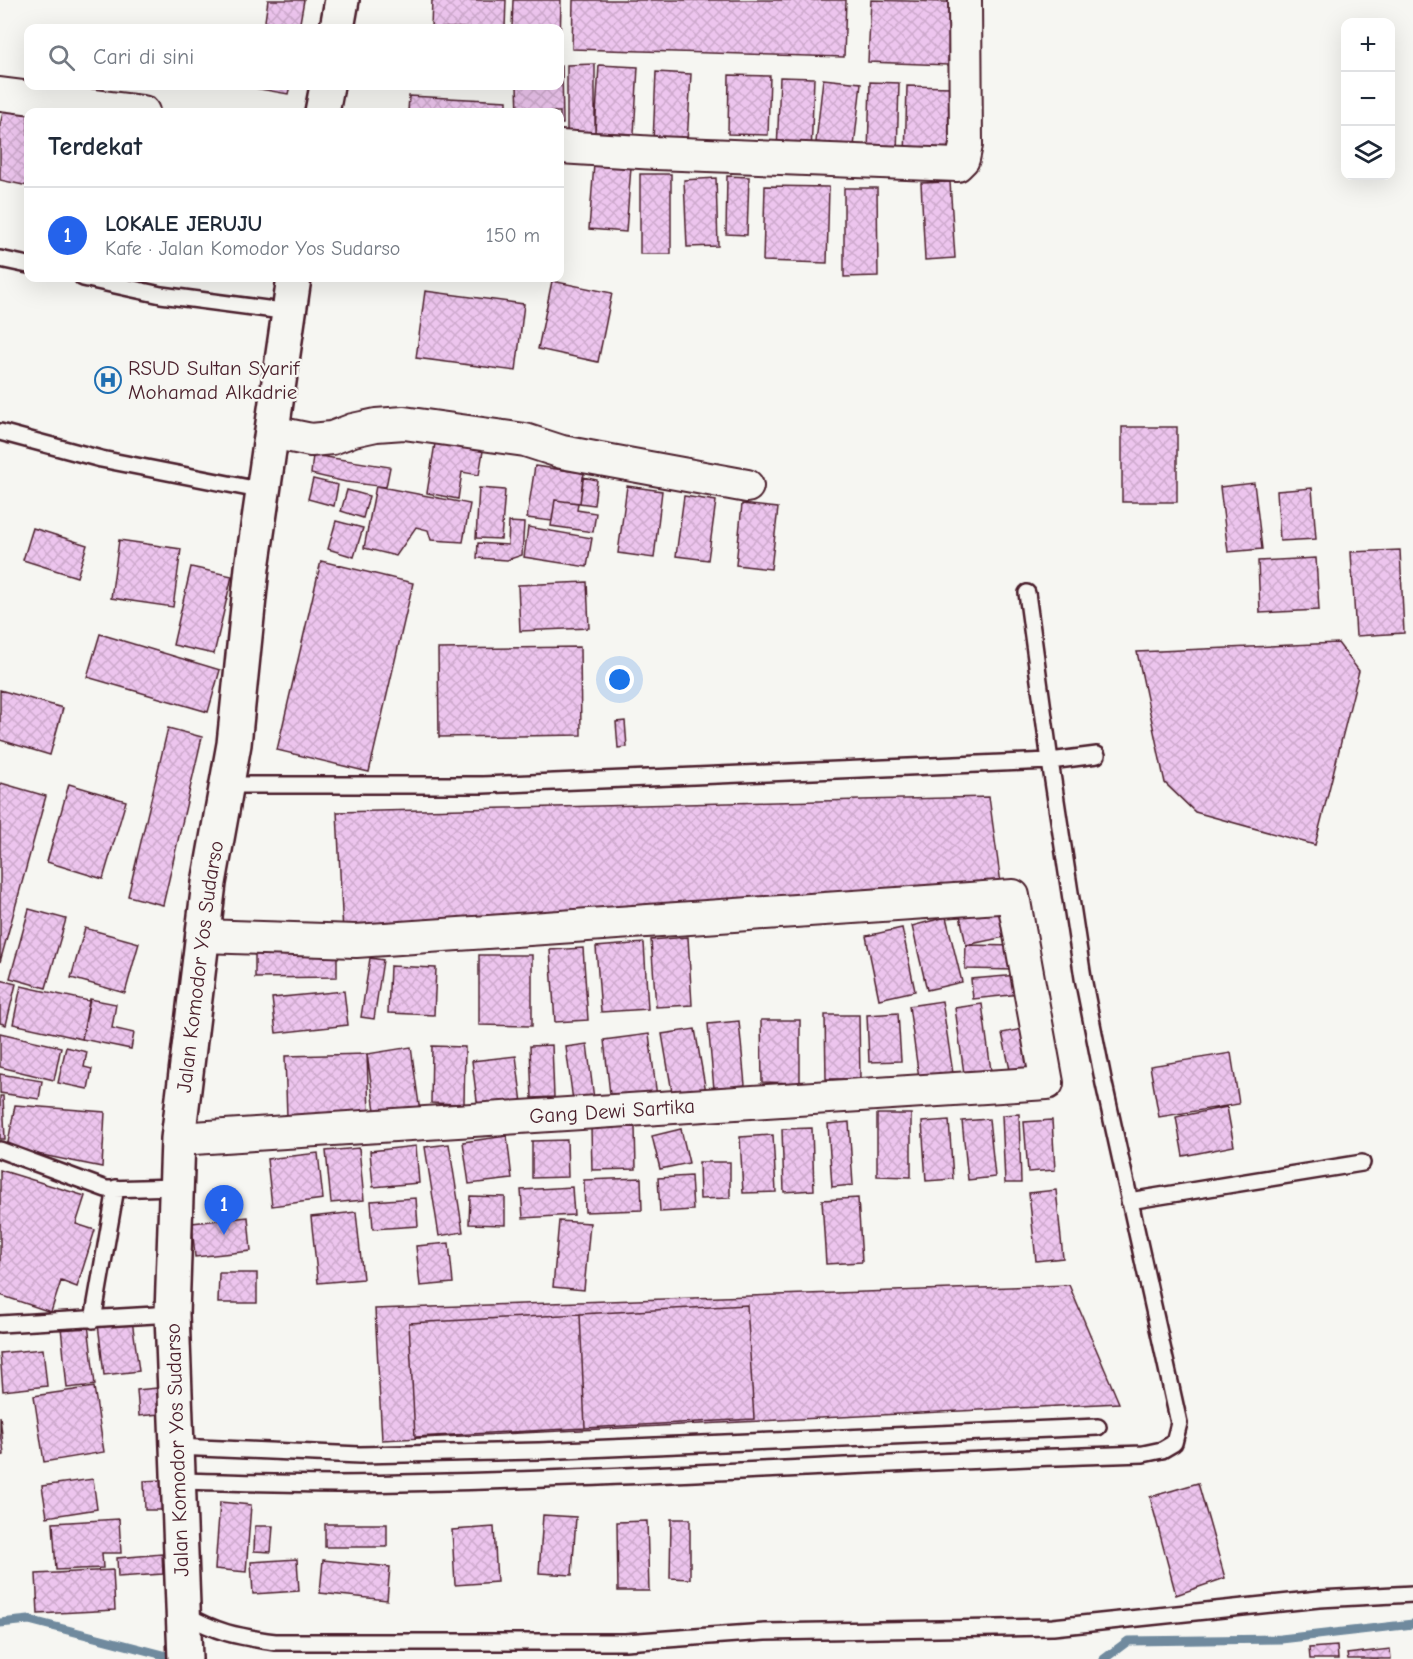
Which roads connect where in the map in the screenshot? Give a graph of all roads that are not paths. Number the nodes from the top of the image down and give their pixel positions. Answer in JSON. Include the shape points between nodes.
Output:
{"nodes":[{"id":1,"x":342,"y":0,"type":"edge"},
{"id":2,"x":964,"y":0,"type":"edge"},
{"id":3,"x":338,"y":24,"type":"edge"},
{"id":4,"x":326,"y":90,"type":"edge"},
{"id":5,"x":0,"y":94,"type":"edge"},
{"id":6,"x":111,"y":108,"type":"edge"},
{"id":7,"x":323,"y":108,"type":"edge"},
{"id":8,"x":564,"y":147,"type":"edge"},
{"id":9,"x":0,"y":259,"type":"edge"},
{"id":10,"x":24,"y":264,"type":"edge"},
{"id":11,"x":101,"y":282,"type":"edge"},
{"id":12,"x":294,"y":282,"type":"edge"},
{"id":13,"x":290,"y":312,"type":"junction"},
{"id":14,"x":0,"y":432,"type":"edge"},
{"id":15,"x":272,"y":432,"type":"junction"},
{"id":16,"x":747,"y":486,"type":"dead end"},
{"id":17,"x":264,"y":491,"type":"junction"},
{"id":18,"x":1027,"y":593,"type":"dead end"},
{"id":19,"x":1097,"y":755,"type":"dead end"},
{"id":20,"x":1050,"y":761,"type":"junction"},
{"id":21,"x":227,"y":785,"type":"junction"},
{"id":22,"x":202,"y":936,"type":"junction"},
{"id":23,"x":178,"y":1139,"type":"junction"},
{"id":24,"x":0,"y":1150,"type":"edge"},
{"id":25,"x":1362,"y":1163,"type":"dead end"},
{"id":26,"x":176,"y":1187,"type":"junction"},
{"id":27,"x":116,"y":1188,"type":"junction"},
{"id":28,"x":1129,"y":1201,"type":"junction"},
{"id":29,"x":172,"y":1314,"type":"junction"},
{"id":30,"x":93,"y":1320,"type":"junction"},
{"id":31,"x":0,"y":1324,"type":"edge"},
{"id":32,"x":1098,"y":1427,"type":"dead end"},
{"id":33,"x":176,"y":1448,"type":"junction"},
{"id":34,"x":177,"y":1481,"type":"junction"},
{"id":35,"x":1413,"y":1594,"type":"edge"},
{"id":36,"x":182,"y":1618,"type":"junction"},
{"id":37,"x":185,"y":1659,"type":"edge"}],
"edges":[{"from":1,"to":3,"type":"street"},
{"from":2,"to":8,"type":"street","via":[[966,145],[963,159],[957,165]]},
{"from":4,"to":7,"type":"street"},
{"from":5,"to":6,"type":"street"},
{"from":9,"to":10,"type":"lane"},
{"from":11,"to":13,"type":"lane","via":[[161,295]]},
{"from":12,"to":13,"type":"street","name":"Jalan Komodor Yos Sudarso"},
{"from":13,"to":15,"type":"street","name":"Jalan Komodor Yos Sudarso"},
{"from":14,"to":17,"type":"lane","via":[[101,459]]},
{"from":15,"to":16,"type":"street","via":[[311,440],[376,425],[404,423],[525,440],[561,452]]},
{"from":15,"to":17,"type":"street","name":"Jalan Komodor Yos Sudarso"},
{"from":17,"to":21,"type":"street","name":"Jalan Komodor Yos Sudarso"},
{"from":18,"to":20,"type":"lane"},
{"from":19,"to":20,"type":"lane"},
{"from":20,"to":21,"type":"lane","via":[[483,785]]},
{"from":20,"to":28,"type":"lane","via":[[1083,978]]},
{"from":21,"to":22,"type":"street","name":"Jalan Komodor Yos Sudarso"},
{"from":22,"to":23,"type":"street","name":"Jalan Komodor Yos Sudarso"},
{"from":22,"to":23,"type":"street","name":"Gang Dewi Sartika","via":[[356,941],[1013,896],[1047,1083]]},
{"from":23,"to":26,"type":"street","name":"Jalan Komodor Yos Sudarso"},
{"from":24,"to":27,"type":"lane","via":[[106,1189]]},
{"from":25,"to":28,"type":"lane"},
{"from":26,"to":27,"type":"lane"},
{"from":26,"to":29,"type":"street","name":"Jalan Komodor Yos Sudarso"},
{"from":27,"to":30,"type":"lane"},
{"from":28,"to":34,"type":"lane","via":[[1179,1423],[1174,1443],[1162,1450],[1143,1454],[567,1478],[337,1484]]},
{"from":29,"to":30,"type":"lane"},
{"from":29,"to":33,"type":"street","name":"Jalan Komodor Yos Sudarso"},
{"from":30,"to":31,"type":"lane"},
{"from":32,"to":33,"type":"lane","via":[[539,1452],[360,1455]]},
{"from":33,"to":34,"type":"street","name":"Jalan Komodor Yos Sudarso"},
{"from":34,"to":36,"type":"street","name":"Jalan Komodor Yos Sudarso"},
{"from":35,"to":36,"type":"lane","via":[[1319,1599],[1053,1627],[765,1632],[625,1642],[275,1642],[227,1634]]},
{"from":36,"to":37,"type":"street","name":"Jalan Komodor Yos Sudarso"}]}
